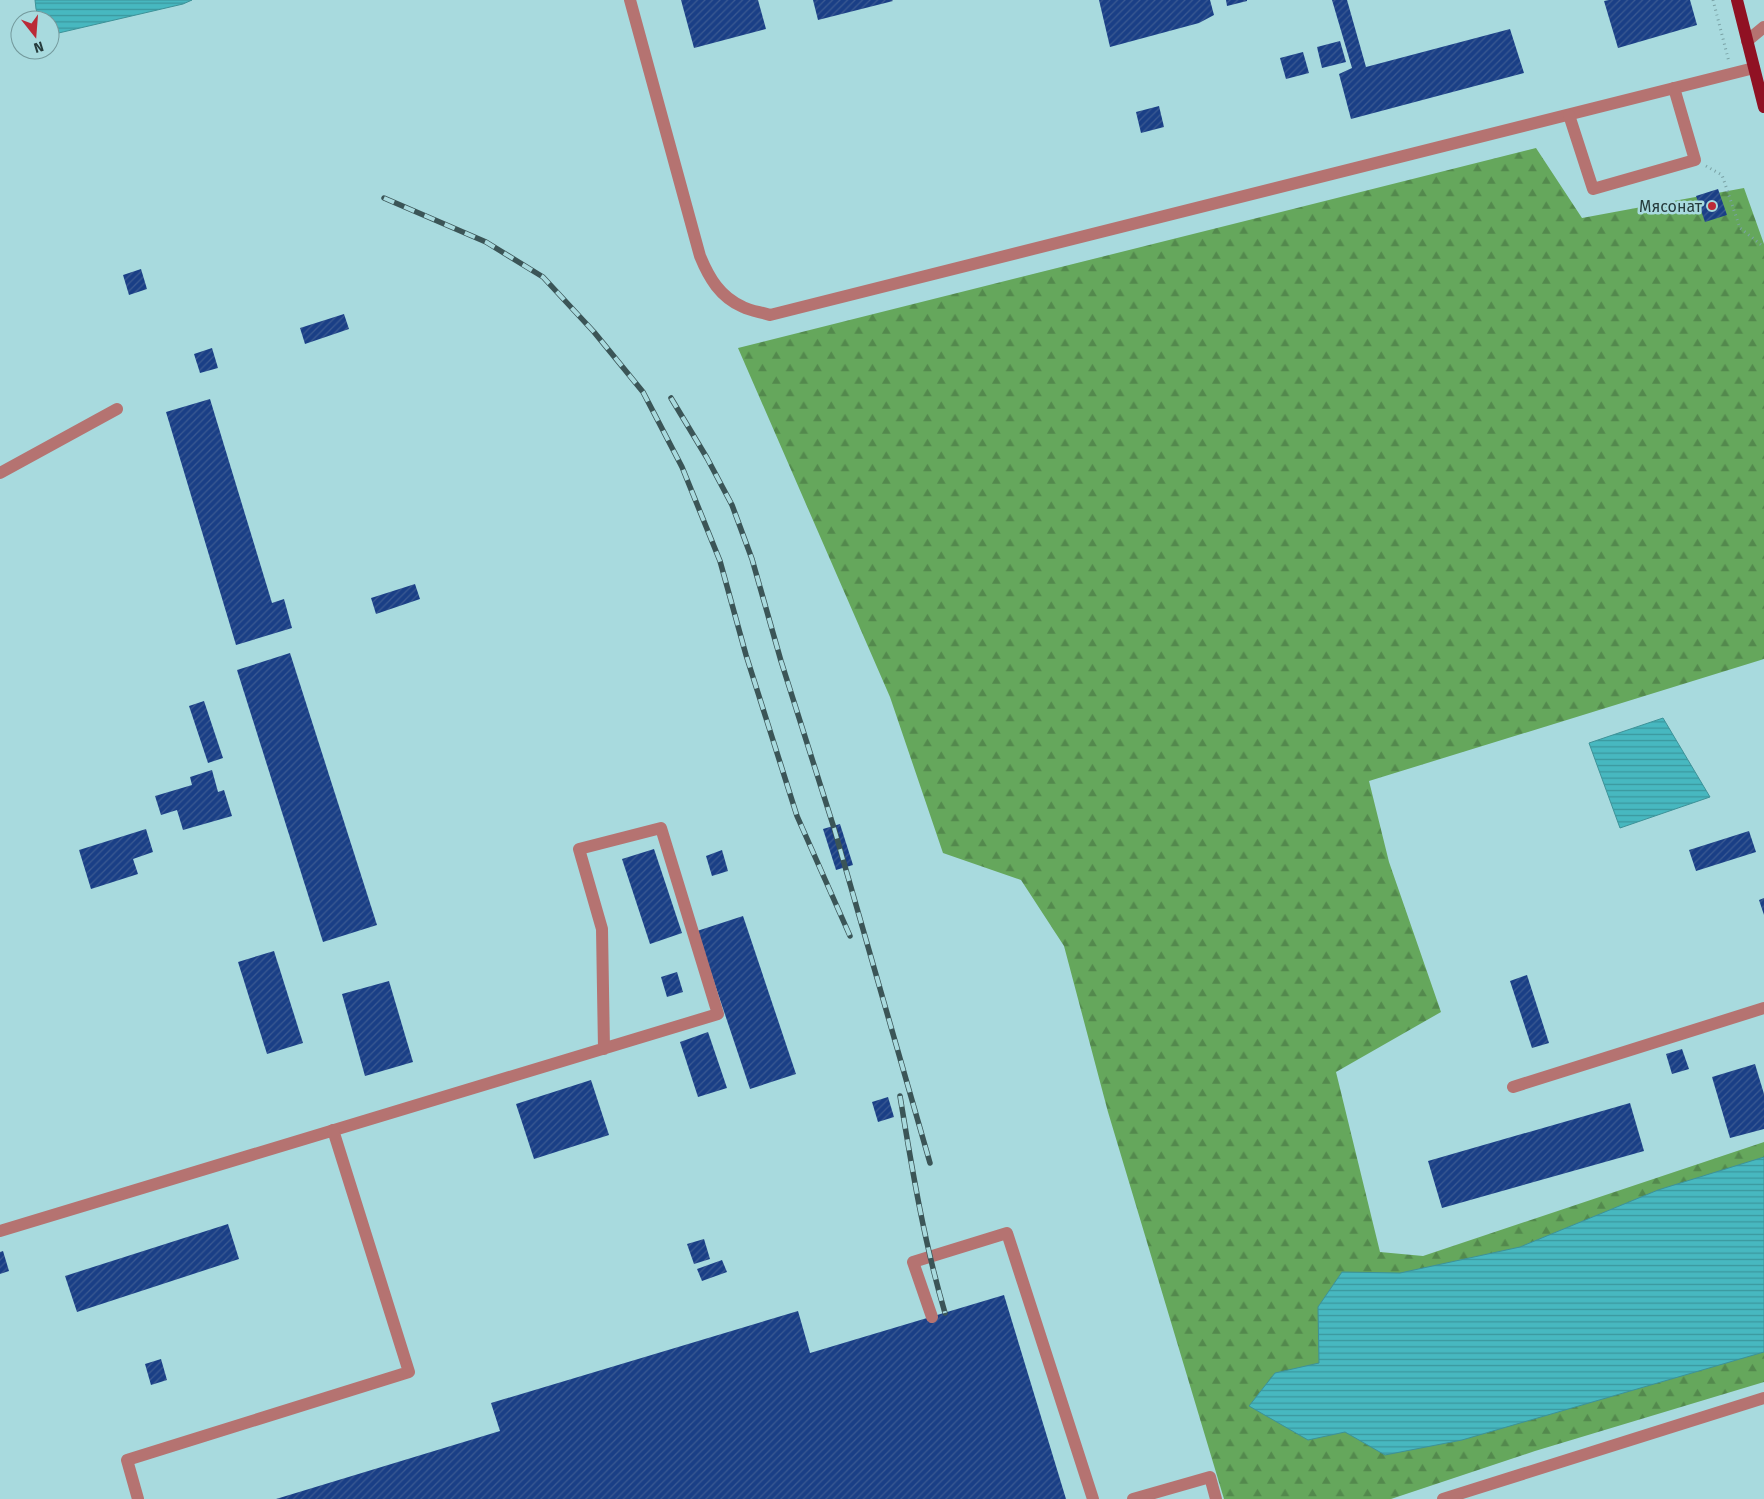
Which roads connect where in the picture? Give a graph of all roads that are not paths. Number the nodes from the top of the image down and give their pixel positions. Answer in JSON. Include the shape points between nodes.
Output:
{"nodes":[{"id":1,"x":630,"y":0,"type":"edge"},
{"id":2,"x":1737,"y":0,"type":"edge"},
{"id":3,"x":1764,"y":27,"type":"edge"},
{"id":4,"x":1747,"y":41,"type":"junction"},
{"id":5,"x":1754,"y":68,"type":"junction"},
{"id":6,"x":1674,"y":88,"type":"junction"},
{"id":7,"x":1764,"y":107,"type":"edge"},
{"id":8,"x":1569,"y":115,"type":"junction"},
{"id":9,"x":116,"y":410,"type":"dead end"},
{"id":10,"x":0,"y":473,"type":"edge"},
{"id":11,"x":1764,"y":1008,"type":"edge"},
{"id":12,"x":604,"y":1049,"type":"junction"},
{"id":13,"x":1514,"y":1087,"type":"dead end"},
{"id":14,"x":333,"y":1130,"type":"junction"},
{"id":15,"x":0,"y":1231,"type":"edge"},
{"id":16,"x":932,"y":1316,"type":"dead end"},
{"id":17,"x":1764,"y":1398,"type":"edge"},
{"id":18,"x":138,"y":1499,"type":"edge"},
{"id":19,"x":1094,"y":1499,"type":"edge"},
{"id":20,"x":1133,"y":1499,"type":"edge"},
{"id":21,"x":1216,"y":1499,"type":"edge"},
{"id":22,"x":1443,"y":1499,"type":"edge"}],
"edges":[{"from":1,"to":8,"type":"street","via":[[708,277],[725,296],[743,308],[770,315]]},
{"from":2,"to":4,"type":"main road"},
{"from":3,"to":4,"type":"street"},
{"from":4,"to":5,"type":"main road"},
{"from":5,"to":6,"type":"street"},
{"from":5,"to":7,"type":"main road"},
{"from":6,"to":8,"type":"street"},
{"from":6,"to":8,"type":"street","via":[[1695,160],[1593,189]]},
{"from":9,"to":10,"type":"street"},
{"from":11,"to":13,"type":"street"},
{"from":12,"to":12,"type":"street","via":[[718,1014],[661,828],[579,849],[602,929]]},
{"from":12,"to":14,"type":"street"},
{"from":14,"to":15,"type":"street"},
{"from":14,"to":18,"type":"street","via":[[409,1372],[127,1460]]},
{"from":16,"to":19,"type":"street","via":[[913,1262],[1007,1233]]},
{"from":17,"to":22,"type":"street"},
{"from":20,"to":21,"type":"street","via":[[1210,1477]]}]}
